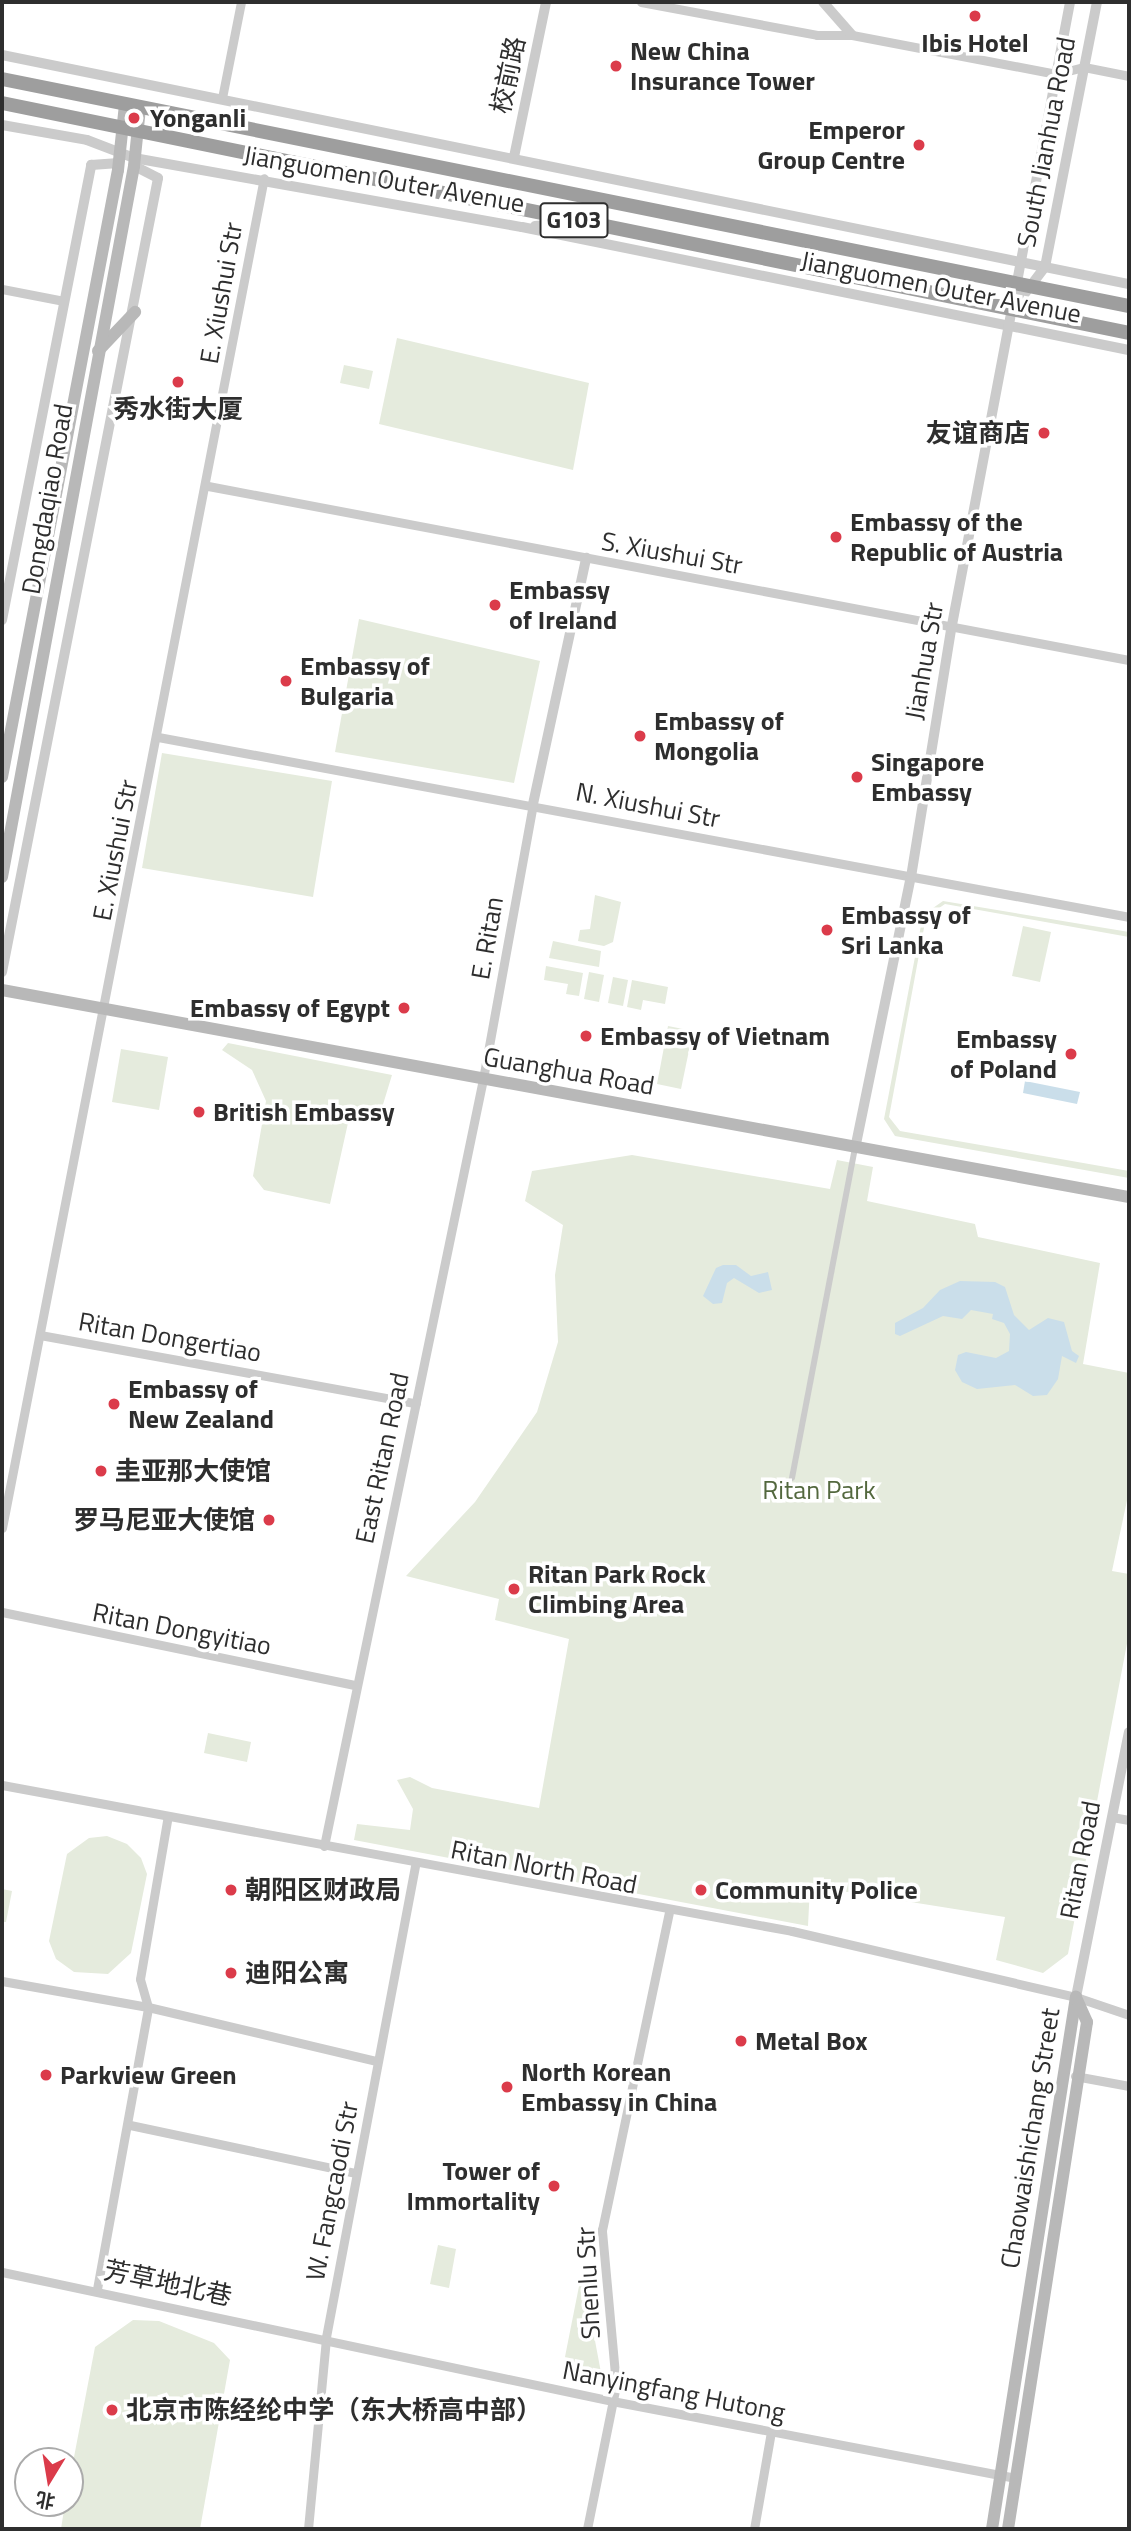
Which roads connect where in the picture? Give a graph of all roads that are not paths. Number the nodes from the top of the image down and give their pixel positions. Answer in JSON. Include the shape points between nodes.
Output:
{"nodes":[{"id":1,"x":241,"y":2,"type":"edge"},
{"id":2,"x":546,"y":2,"type":"edge"},
{"id":3,"x":641,"y":2,"type":"edge"},
{"id":4,"x":823,"y":2,"type":"edge"},
{"id":5,"x":1070,"y":2,"type":"edge"},
{"id":6,"x":1097,"y":2,"type":"edge"},
{"id":7,"x":852,"y":35,"type":"junction"},
{"id":8,"x":2,"y":55,"type":"edge"},
{"id":9,"x":1084,"y":68,"type":"junction"},
{"id":10,"x":1056,"y":74,"type":"junction"},
{"id":11,"x":1129,"y":76,"type":"edge"},
{"id":12,"x":2,"y":79,"type":"edge"},
{"id":13,"x":222,"y":99,"type":"junction"},
{"id":14,"x":2,"y":103,"type":"edge"},
{"id":15,"x":125,"y":105,"type":"junction"},
{"id":16,"x":140,"y":108,"type":"junction"},
{"id":17,"x":2,"y":125,"type":"edge"},
{"id":18,"x":128,"y":129,"type":"junction"},
{"id":19,"x":514,"y":157,"type":"junction"},
{"id":20,"x":119,"y":158,"type":"junction"},
{"id":21,"x":134,"y":162,"type":"junction"},
{"id":22,"x":264,"y":178,"type":"junction"},
{"id":23,"x":586,"y":222,"type":"junction"},
{"id":24,"x":522,"y":227,"type":"junction"},
{"id":25,"x":1021,"y":262,"type":"junction"},
{"id":26,"x":1045,"y":267,"type":"junction"},
{"id":27,"x":1015,"y":284,"type":"junction"},
{"id":28,"x":1129,"y":284,"type":"edge"},
{"id":29,"x":1031,"y":287,"type":"junction"},
{"id":30,"x":2,"y":289,"type":"edge"},
{"id":31,"x":64,"y":301,"type":"junction"},
{"id":32,"x":1129,"y":306,"type":"edge"},
{"id":33,"x":1013,"y":309,"type":"junction"},
{"id":34,"x":135,"y":312,"type":"junction"},
{"id":35,"x":1011,"y":326,"type":"junction"},
{"id":36,"x":1129,"y":332,"type":"edge"},
{"id":37,"x":1129,"y":350,"type":"edge"},
{"id":38,"x":97,"y":351,"type":"junction"},
{"id":39,"x":208,"y":486,"type":"junction"},
{"id":40,"x":586,"y":558,"type":"junction"},
{"id":41,"x":2,"y":620,"type":"edge"},
{"id":42,"x":952,"y":625,"type":"junction"},
{"id":43,"x":1129,"y":660,"type":"edge"},
{"id":44,"x":158,"y":737,"type":"junction"},
{"id":45,"x":2,"y":777,"type":"edge"},
{"id":46,"x":533,"y":804,"type":"junction"},
{"id":47,"x":2,"y":877,"type":"edge"},
{"id":48,"x":911,"y":877,"type":"junction"},
{"id":49,"x":1129,"y":917,"type":"edge"},
{"id":50,"x":2,"y":972,"type":"edge"},
{"id":51,"x":2,"y":990,"type":"edge"},
{"id":52,"x":107,"y":1007,"type":"junction"},
{"id":53,"x":483,"y":1080,"type":"junction"},
{"id":54,"x":856,"y":1144,"type":"junction"},
{"id":55,"x":1129,"y":1197,"type":"edge"},
{"id":56,"x":40,"y":1335,"type":"junction"},
{"id":57,"x":416,"y":1403,"type":"junction"},
{"id":58,"x":792,"y":1478,"type":"dead end"},
{"id":59,"x":2,"y":1528,"type":"edge"},
{"id":60,"x":2,"y":1612,"type":"edge"},
{"id":61,"x":355,"y":1685,"type":"junction"},
{"id":62,"x":1129,"y":1732,"type":"edge"},
{"id":63,"x":2,"y":1785,"type":"edge"},
{"id":64,"x":168,"y":1816,"type":"junction"},
{"id":65,"x":1112,"y":1817,"type":"junction"},
{"id":66,"x":1129,"y":1820,"type":"edge"},
{"id":67,"x":324,"y":1846,"type":"junction"},
{"id":68,"x":415,"y":1864,"type":"junction"},
{"id":69,"x":669,"y":1911,"type":"junction"},
{"id":70,"x":2,"y":1981,"type":"edge"},
{"id":71,"x":1076,"y":1997,"type":"junction"},
{"id":72,"x":148,"y":2007,"type":"junction"},
{"id":73,"x":1129,"y":2015,"type":"edge"},
{"id":74,"x":377,"y":2062,"type":"junction"},
{"id":75,"x":1075,"y":2076,"type":"junction"},
{"id":76,"x":1129,"y":2087,"type":"edge"},
{"id":77,"x":130,"y":2125,"type":"junction"},
{"id":78,"x":356,"y":2173,"type":"junction"},
{"id":79,"x":2,"y":2272,"type":"edge"},
{"id":80,"x":97,"y":2289,"type":"junction"},
{"id":81,"x":326,"y":2337,"type":"junction"},
{"id":82,"x":612,"y":2402,"type":"junction"},
{"id":83,"x":771,"y":2432,"type":"junction"},
{"id":84,"x":1000,"y":2477,"type":"junction"},
{"id":85,"x":1016,"y":2478,"type":"junction"},
{"id":86,"x":308,"y":2529,"type":"edge"},
{"id":87,"x":587,"y":2529,"type":"edge"},
{"id":88,"x":754,"y":2529,"type":"edge"},
{"id":89,"x":992,"y":2529,"type":"edge"},
{"id":90,"x":1008,"y":2529,"type":"edge"}],
"edges":[{"from":1,"to":13,"type":"street"},
{"from":2,"to":19,"type":"street","name":"校前路"},
{"from":3,"to":7,"type":"street","via":[[817,36]]},
{"from":4,"to":7,"type":"street"},
{"from":5,"to":10,"type":"street","name":"South Jianhua Road"},
{"from":6,"to":9,"type":"street","name":"South Jianhua Road"},
{"from":7,"to":10,"type":"street"},
{"from":8,"to":13,"type":"street","name":"Jianguomen Outer Avenue"},
{"from":9,"to":10,"type":"street"},
{"from":9,"to":11,"type":"street"},
{"from":9,"to":26,"type":"street","name":"South Jianhua Road"},
{"from":10,"to":25,"type":"street","name":"South Jianhua Road"},
{"from":12,"to":15,"type":"highway","name":"Jianguomen Outer Avenue"},
{"from":13,"to":19,"type":"street","name":"Jianguomen Outer Avenue"},
{"from":14,"to":18,"type":"highway","name":"Jianguomen Outer Avenue","number":"G103"},
{"from":15,"to":16,"type":"highway","name":"Jianguomen Outer Avenue"},
{"from":15,"to":18,"type":"main road","name":"Dongdaqiao Road"},
{"from":16,"to":18,"type":"main road"},
{"from":16,"to":27,"type":"highway","name":"Jianguomen Outer Avenue","number":"G103"},
{"from":17,"to":20,"type":"street","name":"Jianguomen Outer Avenue","via":[[87,140]]},
{"from":18,"to":20,"type":"main road","name":"Dongdaqiao Road"},
{"from":18,"to":21,"type":"main road","name":"Dongdaqiao Road"},
{"from":18,"to":23,"type":"highway","name":"Jianguomen Outer Avenue","number":"G103"},
{"from":19,"to":25,"type":"street","name":"Jianguomen Outer Avenue"},
{"from":20,"to":21,"type":"street","name":"Jianguomen Outer Avenue"},
{"from":20,"to":31,"type":"street","via":[[92,165]]},
{"from":20,"to":45,"type":"main road","name":"Dongdaqiao Road"},
{"from":21,"to":22,"type":"street","name":"Jianguomen Outer Avenue"},
{"from":21,"to":34,"type":"street","via":[[158,178]]},
{"from":21,"to":38,"type":"main road","name":"Dongdaqiao Road"},
{"from":22,"to":24,"type":"street","name":"Jianguomen Outer Avenue"},
{"from":22,"to":39,"type":"street","name":"E. Xiushui Str"},
{"from":23,"to":24,"type":"street"},
{"from":23,"to":33,"type":"highway","name":"Jianguomen Outer Avenue","number":"G103"},
{"from":24,"to":35,"type":"street","name":"Jianguomen Outer Avenue"},
{"from":25,"to":26,"type":"street","name":"Jianguomen Outer Avenue"},
{"from":25,"to":27,"type":"street","name":"South Jianhua Road"},
{"from":26,"to":28,"type":"street","name":"Jianguomen Outer Avenue"},
{"from":26,"to":29,"type":"street","name":"South Jianhua Road"},
{"from":27,"to":29,"type":"highway","name":"Jianguomen Outer Avenue","number":"G103"},
{"from":27,"to":33,"type":"street","name":"South Jianhua Road"},
{"from":29,"to":32,"type":"highway","name":"Jianguomen Outer Avenue","number":"G103"},
{"from":29,"to":33,"type":"street","name":"South Jianhua Road"},
{"from":30,"to":31,"type":"street"},
{"from":31,"to":41,"type":"street"},
{"from":33,"to":35,"type":"street","name":"Jianhua Str"},
{"from":33,"to":36,"type":"highway","name":"Jianguomen Outer Avenue","number":"G103"},
{"from":34,"to":38,"type":"main road"},
{"from":34,"to":50,"type":"street"},
{"from":35,"to":37,"type":"street","name":"Jianguomen Outer Avenue"},
{"from":35,"to":42,"type":"street","name":"Jianhua Str"},
{"from":38,"to":47,"type":"main road","name":"Dongdaqiao Road"},
{"from":39,"to":40,"type":"street","name":"S. Xiushui Str"},
{"from":39,"to":44,"type":"street","name":"E. Xiushui Str"},
{"from":40,"to":42,"type":"street","name":"S. Xiushui Str"},
{"from":40,"to":46,"type":"street"},
{"from":42,"to":43,"type":"street","name":"S. Xiushui Str"},
{"from":42,"to":48,"type":"street","name":"Jianhua Str"},
{"from":44,"to":46,"type":"street","name":"N. Xiushui Str"},
{"from":44,"to":52,"type":"street","name":"E. Xiushui Str"},
{"from":46,"to":48,"type":"street","name":"N. Xiushui Str"},
{"from":46,"to":53,"type":"street","name":"E. Ritan"},
{"from":48,"to":49,"type":"street","name":"N. Xiushui Str"},
{"from":48,"to":54,"type":"street","name":"Jianhua Str"},
{"from":51,"to":52,"type":"main road","name":"Guanghua Road"},
{"from":52,"to":53,"type":"main road","name":"Guanghua Road"},
{"from":52,"to":56,"type":"street","name":"E. Xiushui Str"},
{"from":53,"to":54,"type":"main road","name":"Guanghua Road"},
{"from":53,"to":57,"type":"street","name":"East Ritan Road"},
{"from":54,"to":55,"type":"main road","name":"Guanghua Road"},
{"from":54,"to":58,"type":"street"},
{"from":56,"to":57,"type":"street","name":"Ritan Dongertiao"},
{"from":56,"to":59,"type":"street","name":"E. Xiushui Str"},
{"from":57,"to":61,"type":"street","name":"East Ritan Road"},
{"from":60,"to":61,"type":"street","name":"Ritan Dongyitiao"},
{"from":61,"to":67,"type":"street","name":"East Ritan Road"},
{"from":62,"to":65,"type":"street","name":"Ritan Road"},
{"from":63,"to":64,"type":"street","name":"Ritan North Road"},
{"from":64,"to":67,"type":"street","name":"Ritan North Road"},
{"from":64,"to":72,"type":"street","via":[[140,1979]]},
{"from":65,"to":66,"type":"street"},
{"from":65,"to":71,"type":"street","name":"Ritan Road"},
{"from":67,"to":68,"type":"street","name":"Ritan North Road"},
{"from":68,"to":69,"type":"street","name":"Ritan North Road"},
{"from":68,"to":74,"type":"street","name":"W. Fangcaodi Str"},
{"from":69,"to":71,"type":"street","name":"Ritan North Road","via":[[792,1931]]},
{"from":69,"to":82,"type":"street","name":"Shenlu Str","via":[[602,2231],[616,2385]]},
{"from":70,"to":72,"type":"street"},
{"from":71,"to":73,"type":"street","name":"Ritan North Road"},
{"from":71,"to":75,"type":"main road","name":"Chaowaishichang Street","via":[[1087,2022]]},
{"from":71,"to":84,"type":"main road","name":"Chaowaishichang Street"},
{"from":72,"to":74,"type":"street"},
{"from":72,"to":77,"type":"street"},
{"from":74,"to":78,"type":"street","name":"W. Fangcaodi Str"},
{"from":75,"to":76,"type":"street"},
{"from":75,"to":85,"type":"main road","name":"Chaowaishichang Street"},
{"from":77,"to":78,"type":"street"},
{"from":77,"to":80,"type":"street"},
{"from":78,"to":81,"type":"street","name":"W. Fangcaodi Str"},
{"from":79,"to":80,"type":"street","name":"芳草地北巷"},
{"from":80,"to":81,"type":"street","name":"芳草地北巷"},
{"from":81,"to":82,"type":"street","name":"Nanyingfang Hutong"},
{"from":81,"to":86,"type":"street","name":"W. Fangcaodi Str"},
{"from":82,"to":83,"type":"street","name":"Nanyingfang Hutong"},
{"from":82,"to":87,"type":"street","name":"Shenlu Str"},
{"from":83,"to":84,"type":"street","name":"Nanyingfang Hutong"},
{"from":83,"to":88,"type":"street"},
{"from":84,"to":85,"type":"street","name":"Nanyingfang Hutong"},
{"from":84,"to":89,"type":"main road","name":"Chaowaishichang Street"},
{"from":85,"to":90,"type":"main road","name":"Chaowaishichang Street"}]}
